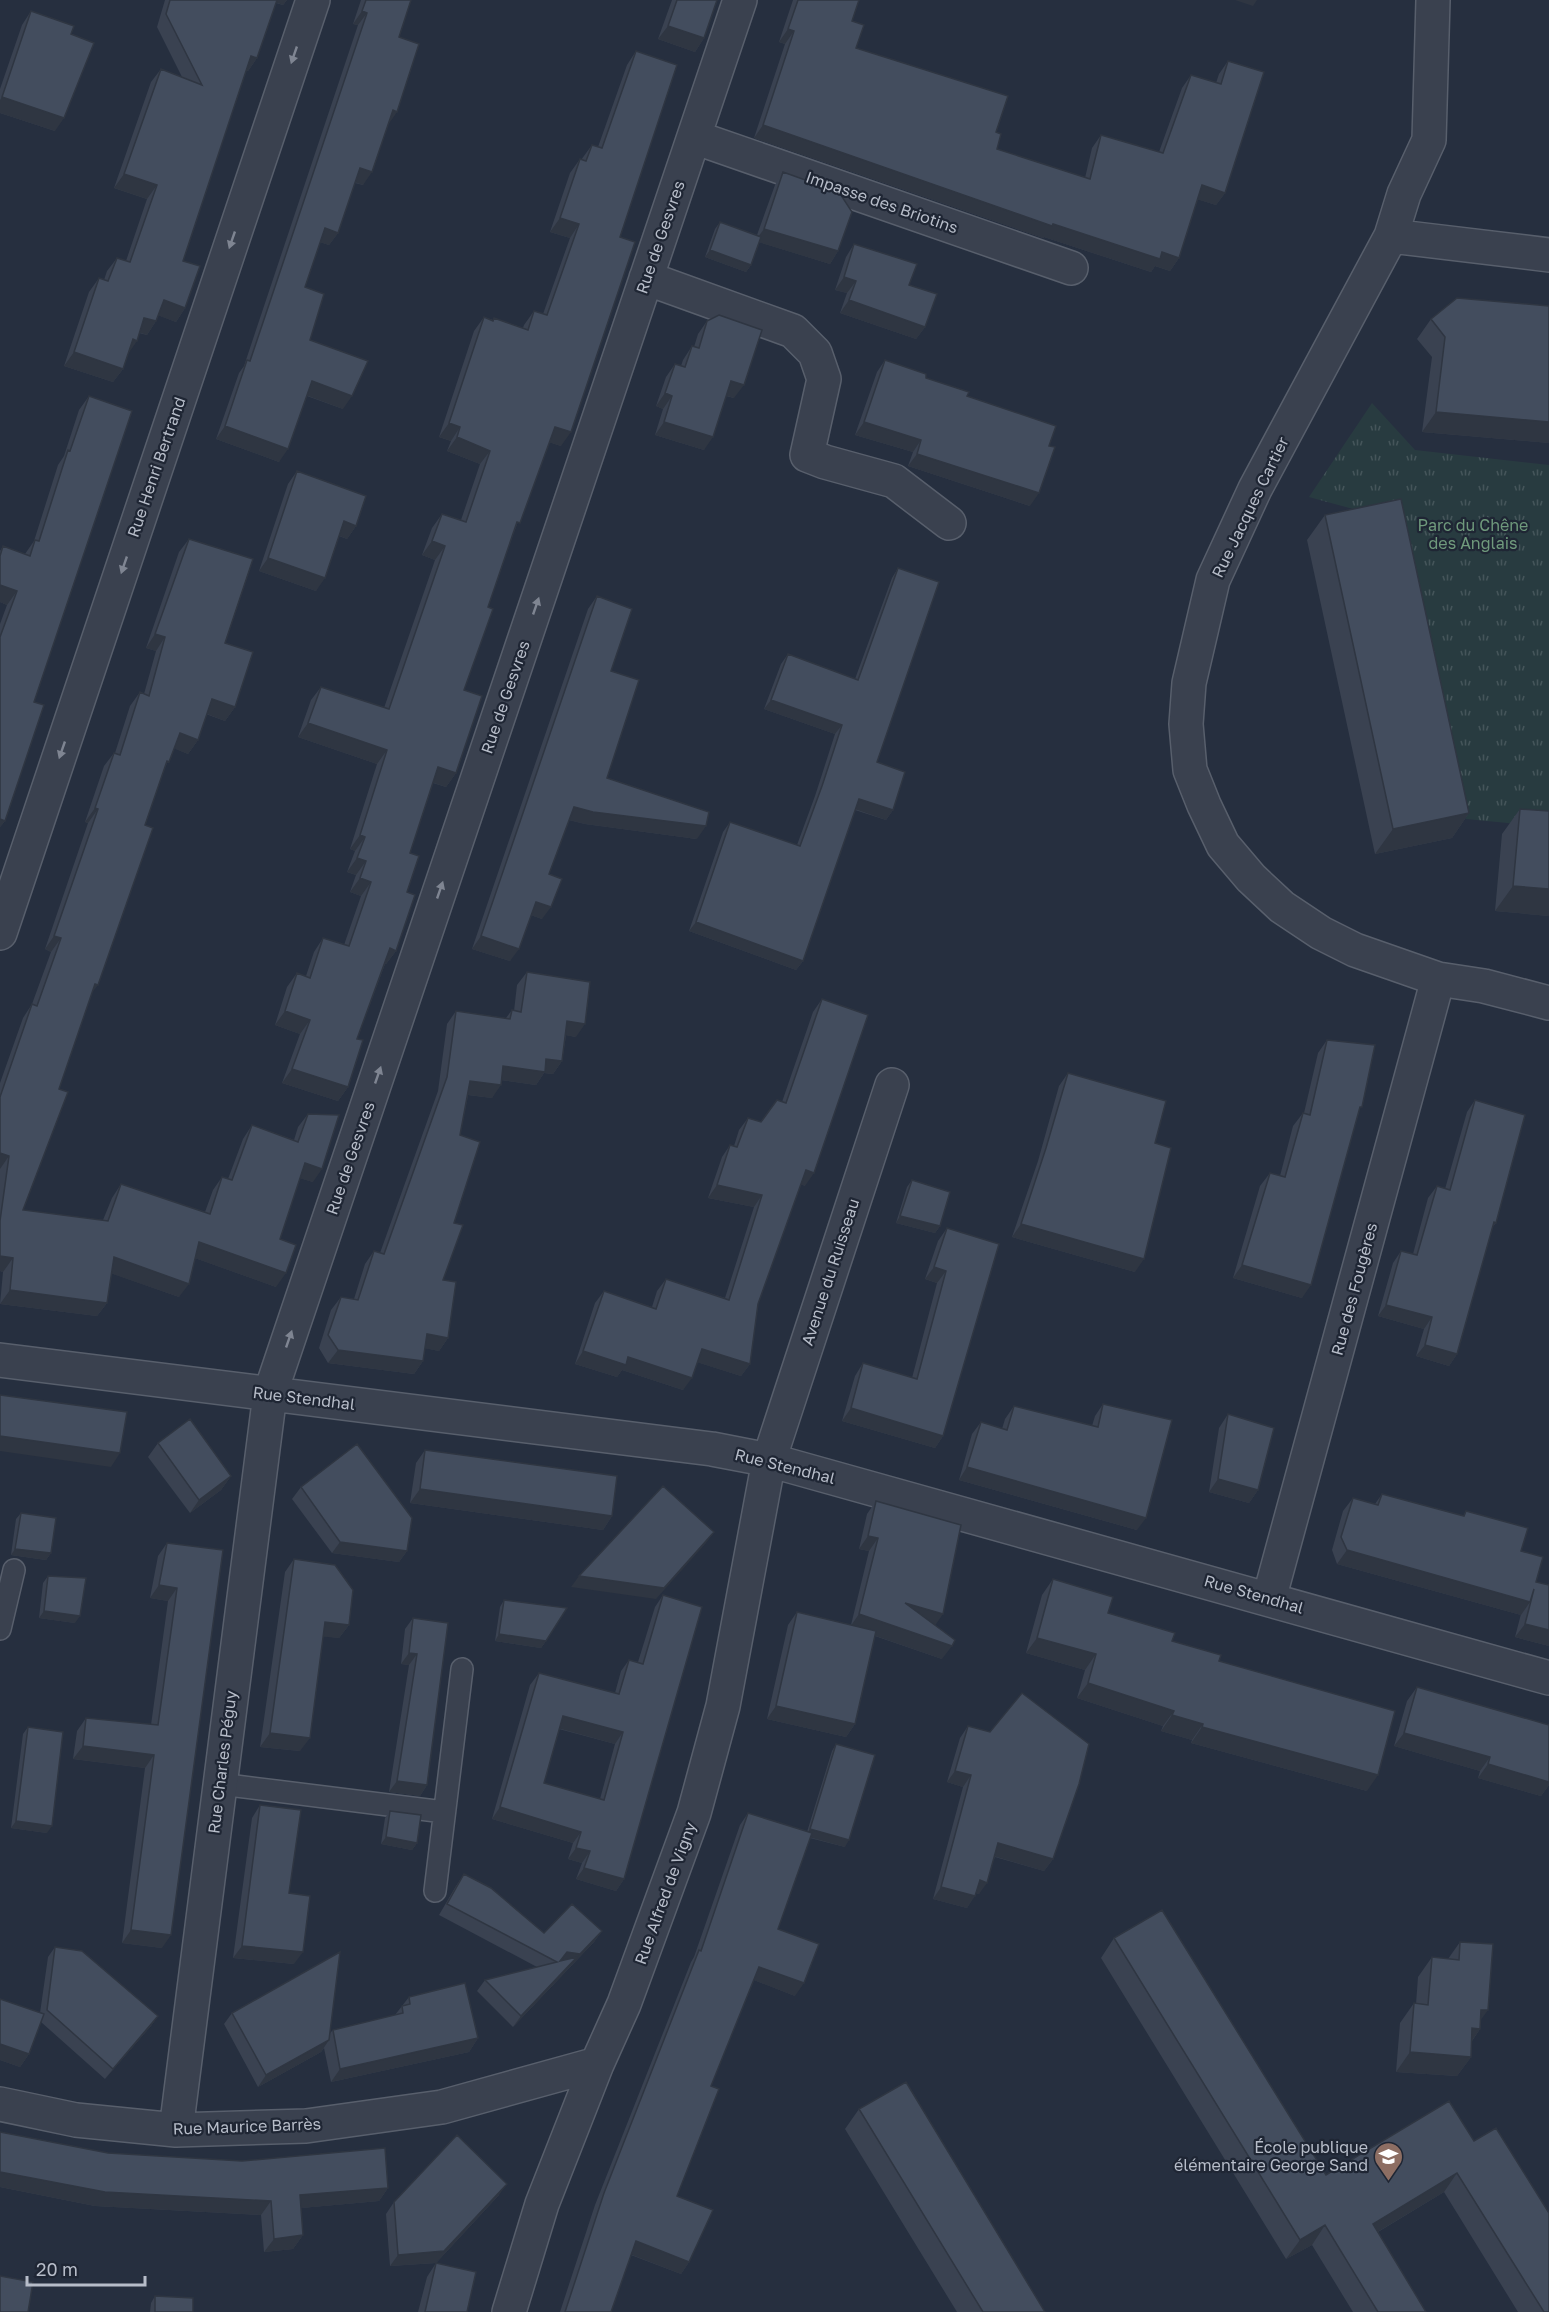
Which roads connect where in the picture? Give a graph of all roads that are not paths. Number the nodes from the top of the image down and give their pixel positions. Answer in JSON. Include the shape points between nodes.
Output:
{"nodes":[{"id":1,"x":313,"y":0,"type":"edge"},
{"id":2,"x":740,"y":0,"type":"edge"},
{"id":3,"x":1433,"y":0,"type":"edge"},
{"id":4,"x":694,"y":137,"type":"junction"},
{"id":5,"x":1391,"y":236,"type":"junction"},
{"id":6,"x":1549,"y":255,"type":"edge"},
{"id":7,"x":1071,"y":267,"type":"dead end"},
{"id":8,"x":646,"y":278,"type":"junction"},
{"id":9,"x":949,"y":523,"type":"dead end"},
{"id":10,"x":0,"y":933,"type":"edge"},
{"id":11,"x":1437,"y":979,"type":"junction"},
{"id":12,"x":1549,"y":1003,"type":"edge"},
{"id":13,"x":892,"y":1085,"type":"dead end"},
{"id":14,"x":0,"y":1360,"type":"edge"},
{"id":15,"x":270,"y":1394,"type":"junction"},
{"id":16,"x":769,"y":1460,"type":"junction"},
{"id":17,"x":14,"y":1570,"type":"dead end"},
{"id":18,"x":1269,"y":1599,"type":"junction"},
{"id":19,"x":0,"y":1629,"type":"edge"},
{"id":20,"x":462,"y":1669,"type":"dead end"},
{"id":21,"x":1549,"y":1678,"type":"edge"},
{"id":22,"x":220,"y":1784,"type":"junction"},
{"id":23,"x":444,"y":1812,"type":"junction"},
{"id":24,"x":435,"y":1891,"type":"dead end"},
{"id":25,"x":597,"y":2064,"type":"junction"},
{"id":26,"x":0,"y":2104,"type":"edge"},
{"id":27,"x":176,"y":2130,"type":"junction"},
{"id":28,"x":509,"y":2312,"type":"edge"}],
"edges":[{"from":1,"to":10,"type":"street","name":"Rue Henri Bertrand","one_way":true},
{"from":2,"to":4,"type":"street","name":"Rue de Gesvres"},
{"from":3,"to":5,"type":"street","name":"Rue Jacques Cartier","via":[[1429,140],[1404,194]]},
{"from":4,"to":7,"type":"street","name":"Impasse des Briotins"},
{"from":4,"to":8,"type":"street","name":"Rue de Gesvres"},
{"from":5,"to":6,"type":"street"},
{"from":5,"to":11,"type":"street","name":"Rue Jacques Cartier","via":[[1255,489],[1213,580],[1189,682],[1186,724],[1190,770],[1204,806],[1223,845],[1251,878],[1282,907],[1322,933],[1355,950]]},
{"from":8,"to":9,"type":"street","via":[[793,331],[815,353],[824,379],[807,455],[894,481]]},
{"from":15,"to":8,"type":"street","name":"Rue de Gesvres","one_way":true},
{"from":11,"to":12,"type":"street","name":"Rue Jacques Cartier","via":[[1484,986]]},
{"from":11,"to":18,"type":"street","name":"Rue des Fougères"},
{"from":13,"to":16,"type":"street","name":"Avenue du Ruisseau"},
{"from":14,"to":15,"type":"street","name":"Rue Stendhal"},
{"from":15,"to":16,"type":"street","name":"Rue Stendhal","via":[[712,1449]]},
{"from":15,"to":22,"type":"street","name":"Rue Charles Péguy"},
{"from":16,"to":18,"type":"street","name":"Rue Stendhal"},
{"from":16,"to":25,"type":"street","name":"Rue Alfred de Vigny","via":[[723,1706],[694,1813],[624,2004]]},
{"from":17,"to":19,"type":"lane"},
{"from":18,"to":21,"type":"street","name":"Rue Stendhal"},
{"from":20,"to":23,"type":"lane"},
{"from":22,"to":23,"type":"lane"},
{"from":22,"to":27,"type":"street","name":"Rue Charles Péguy"},
{"from":23,"to":24,"type":"lane"},
{"from":25,"to":27,"type":"street","name":"Rue Maurice Barrès","via":[[442,2107],[306,2126]]},
{"from":25,"to":28,"type":"street","name":"Rue Alfred de Vigny","via":[[542,2204]]},
{"from":26,"to":27,"type":"street","name":"Rue Maurice Barrès","via":[[76,2120]]}]}
